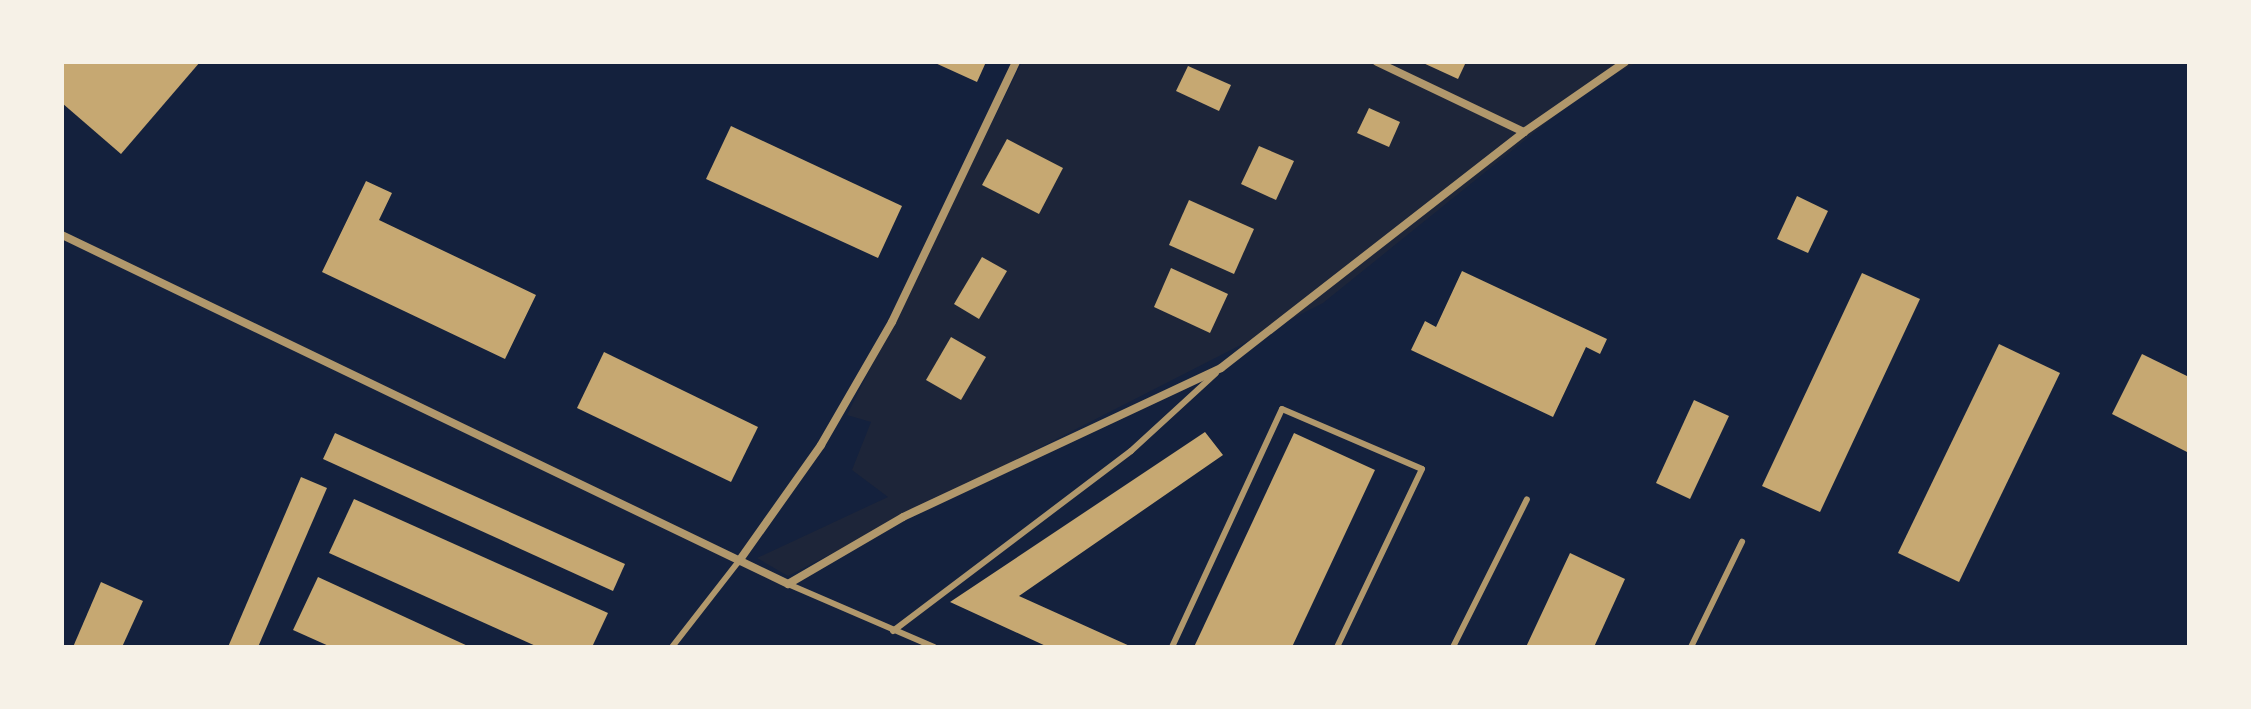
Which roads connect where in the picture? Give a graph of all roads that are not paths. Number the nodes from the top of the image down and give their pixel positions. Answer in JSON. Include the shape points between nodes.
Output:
{"nodes":[{"id":1,"x":1016,"y":62,"type":"edge"},
{"id":2,"x":1377,"y":62,"type":"edge"},
{"id":3,"x":1625,"y":62,"type":"edge"},
{"id":4,"x":1524,"y":132,"type":"junction"},
{"id":5,"x":62,"y":235,"type":"edge"},
{"id":6,"x":1221,"y":368,"type":"junction"},
{"id":7,"x":1527,"y":499,"type":"dead end"},
{"id":8,"x":1742,"y":542,"type":"dead end"},
{"id":9,"x":739,"y":561,"type":"junction"},
{"id":10,"x":788,"y":584,"type":"junction"},
{"id":11,"x":893,"y":631,"type":"junction"},
{"id":12,"x":672,"y":647,"type":"edge"},
{"id":13,"x":934,"y":647,"type":"edge"},
{"id":14,"x":1172,"y":647,"type":"edge"},
{"id":15,"x":1337,"y":647,"type":"edge"},
{"id":16,"x":1453,"y":647,"type":"edge"},
{"id":17,"x":1691,"y":647,"type":"edge"}],
"edges":[{"from":1,"to":9,"type":"street","via":[[892,322],[821,445]]},
{"from":2,"to":4,"type":"street"},
{"from":3,"to":4,"type":"street"},
{"from":4,"to":6,"type":"street"},
{"from":5,"to":9,"type":"street"},
{"from":6,"to":10,"type":"street","via":[[903,517]]},
{"from":6,"to":11,"type":"lane","via":[[1131,451]]},
{"from":7,"to":16,"type":"lane"},
{"from":8,"to":17,"type":"lane"},
{"from":9,"to":10,"type":"street"},
{"from":9,"to":12,"type":"lane"},
{"from":10,"to":11,"type":"lane"},
{"from":11,"to":13,"type":"lane"},
{"from":14,"to":15,"type":"lane","via":[[1282,409],[1422,469]]}]}
